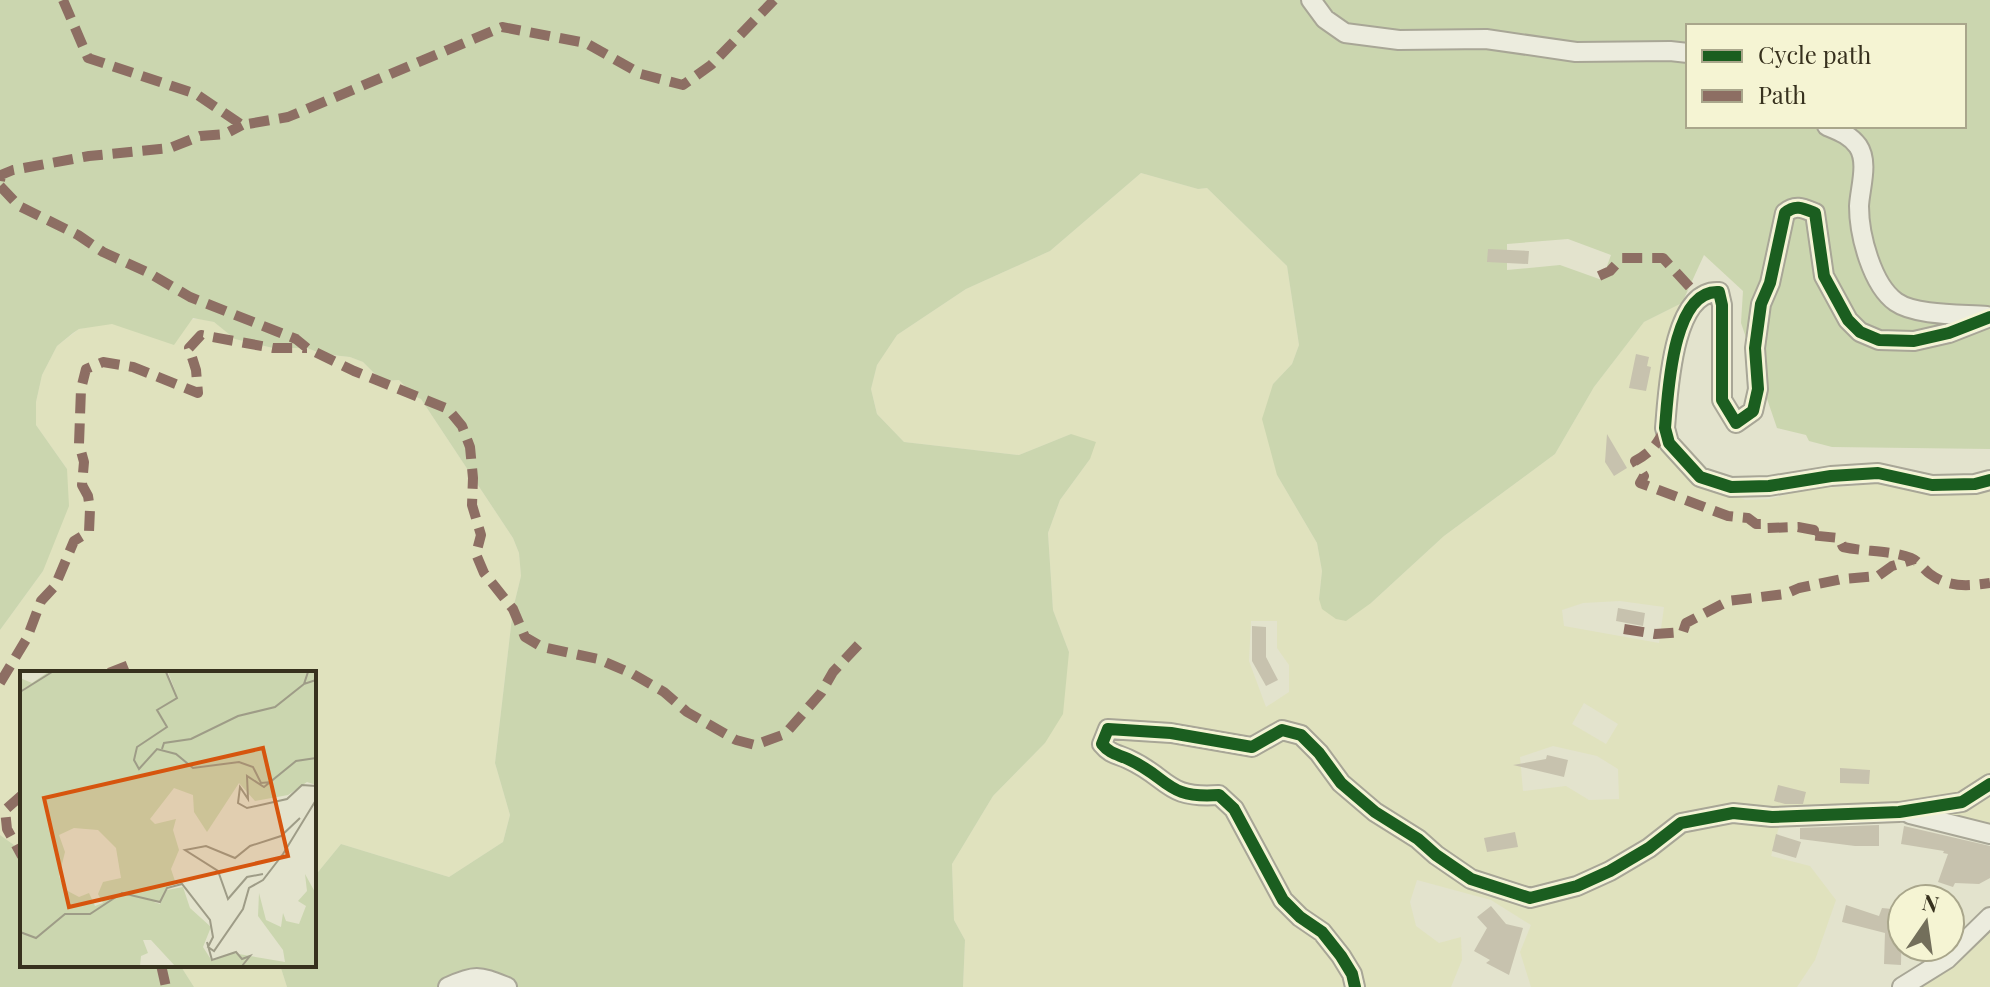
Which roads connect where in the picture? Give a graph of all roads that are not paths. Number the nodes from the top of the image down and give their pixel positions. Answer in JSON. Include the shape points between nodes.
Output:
{"nodes":[{"id":1,"x":1311,"y":0,"type":"edge"},
{"id":2,"x":1686,"y":53,"type":"edge"},
{"id":3,"x":1832,"y":128,"type":"edge"},
{"id":4,"x":1990,"y":317,"type":"edge"},
{"id":5,"x":1990,"y":480,"type":"edge"},
{"id":6,"x":1990,"y":784,"type":"edge"},
{"id":7,"x":1899,"y":812,"type":"junction"},
{"id":8,"x":1990,"y":834,"type":"edge"},
{"id":9,"x":1990,"y":917,"type":"edge"},
{"id":10,"x":448,"y":987,"type":"edge"},
{"id":11,"x":507,"y":987,"type":"edge"},
{"id":12,"x":1355,"y":987,"type":"edge"},
{"id":13,"x":1902,"y":987,"type":"edge"}],
"edges":[{"from":1,"to":2,"type":"street","via":[[1345,33],[1399,40],[1486,39],[1576,52]]},
{"from":3,"to":4,"type":"street","via":[[1859,147],[1859,209],[1879,284],[1898,303]]},
{"from":4,"to":5,"type":"street","via":[[1914,341],[1879,340],[1860,332],[1824,276],[1815,213],[1791,208],[1785,213],[1761,304],[1753,411],[1736,423],[1722,400],[1722,305],[1719,292],[1709,292],[1699,297],[1679,330],[1665,428],[1669,443],[1700,477],[1731,487],[1878,473],[1932,485]]},
{"from":6,"to":7,"type":"street","via":[[1962,802]]},
{"from":7,"to":8,"type":"street"},
{"from":7,"to":12,"type":"street","via":[[1772,817],[1733,813],[1681,823],[1610,871],[1530,898],[1471,879],[1375,812],[1341,783],[1301,735],[1282,730],[1252,747],[1108,729],[1102,744],[1109,752],[1129,759],[1176,792],[1219,795],[1234,809],[1283,900],[1322,932],[1352,974]]},
{"from":9,"to":13,"type":"street","via":[[1947,959]]},
{"from":10,"to":11,"type":"street","via":[[480,976]]}]}
